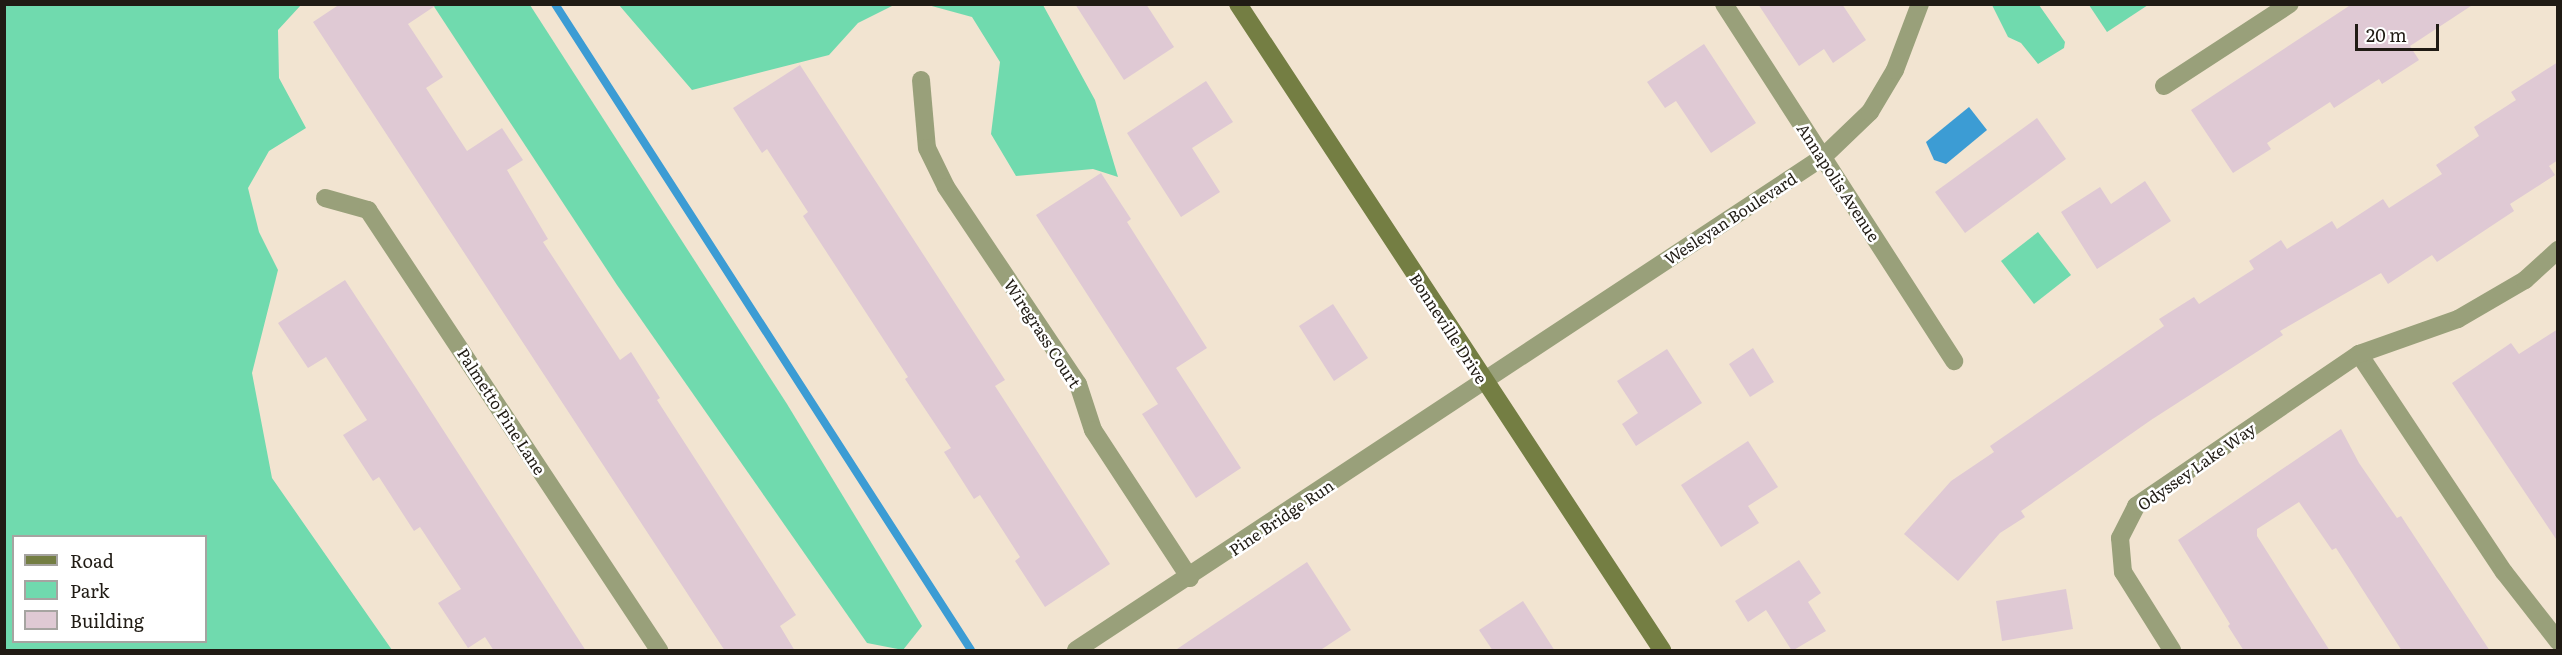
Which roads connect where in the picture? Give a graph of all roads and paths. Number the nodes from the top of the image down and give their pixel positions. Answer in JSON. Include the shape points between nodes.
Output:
{"nodes":[{"id":1,"x":1238,"y":4,"type":"edge"},
{"id":2,"x":1724,"y":4,"type":"edge"},
{"id":3,"x":1920,"y":4,"type":"edge"},
{"id":4,"x":2290,"y":4,"type":"edge"},
{"id":5,"x":921,"y":80,"type":"dead end"},
{"id":6,"x":2164,"y":86,"type":"dead end"},
{"id":7,"x":1824,"y":156,"type":"junction"},
{"id":8,"x":325,"y":198,"type":"dead end"},
{"id":9,"x":2558,"y":250,"type":"edge"},
{"id":10,"x":2359,"y":354,"type":"junction"},
{"id":11,"x":1954,"y":361,"type":"dead end"},
{"id":12,"x":1484,"y":381,"type":"junction"},
{"id":13,"x":1190,"y":578,"type":"junction"},
{"id":14,"x":2558,"y":640,"type":"edge"},
{"id":15,"x":659,"y":651,"type":"edge"},
{"id":16,"x":1076,"y":651,"type":"edge"},
{"id":17,"x":1662,"y":651,"type":"edge"},
{"id":18,"x":2172,"y":651,"type":"edge"}],
"edges":[{"from":1,"to":12,"type":"street","name":"Bonneville Drive"},
{"from":2,"to":7,"type":"street","name":"Annapolis Avenue"},
{"from":3,"to":7,"type":"street","name":"Wesleyan Boulevard","via":[[1895,70],[1870,112]]},
{"from":4,"to":6,"type":"street"},
{"from":5,"to":13,"type":"street","name":"Wiregrass Court","via":[[927,148],[946,187],[1078,384],[1093,430]]},
{"from":7,"to":11,"type":"street","name":"Annapolis Avenue"},
{"from":7,"to":12,"type":"street","name":"Wesleyan Boulevard"},
{"from":8,"to":15,"type":"street","name":"Palmetto Pine Lane","via":[[368,210]]},
{"from":9,"to":10,"type":"street","name":"Odyssey Lake Way","via":[[2525,280],[2458,319]]},
{"from":10,"to":14,"type":"street","via":[[2504,572]]},
{"from":10,"to":18,"type":"street","name":"Odyssey Lake Way","via":[[2136,506],[2120,538],[2123,573]]},
{"from":12,"to":13,"type":"street","name":"Pine Bridge Run"},
{"from":12,"to":17,"type":"street","name":"Bonneville Drive"},
{"from":13,"to":16,"type":"street","name":"Pine Bridge Run"}]}
